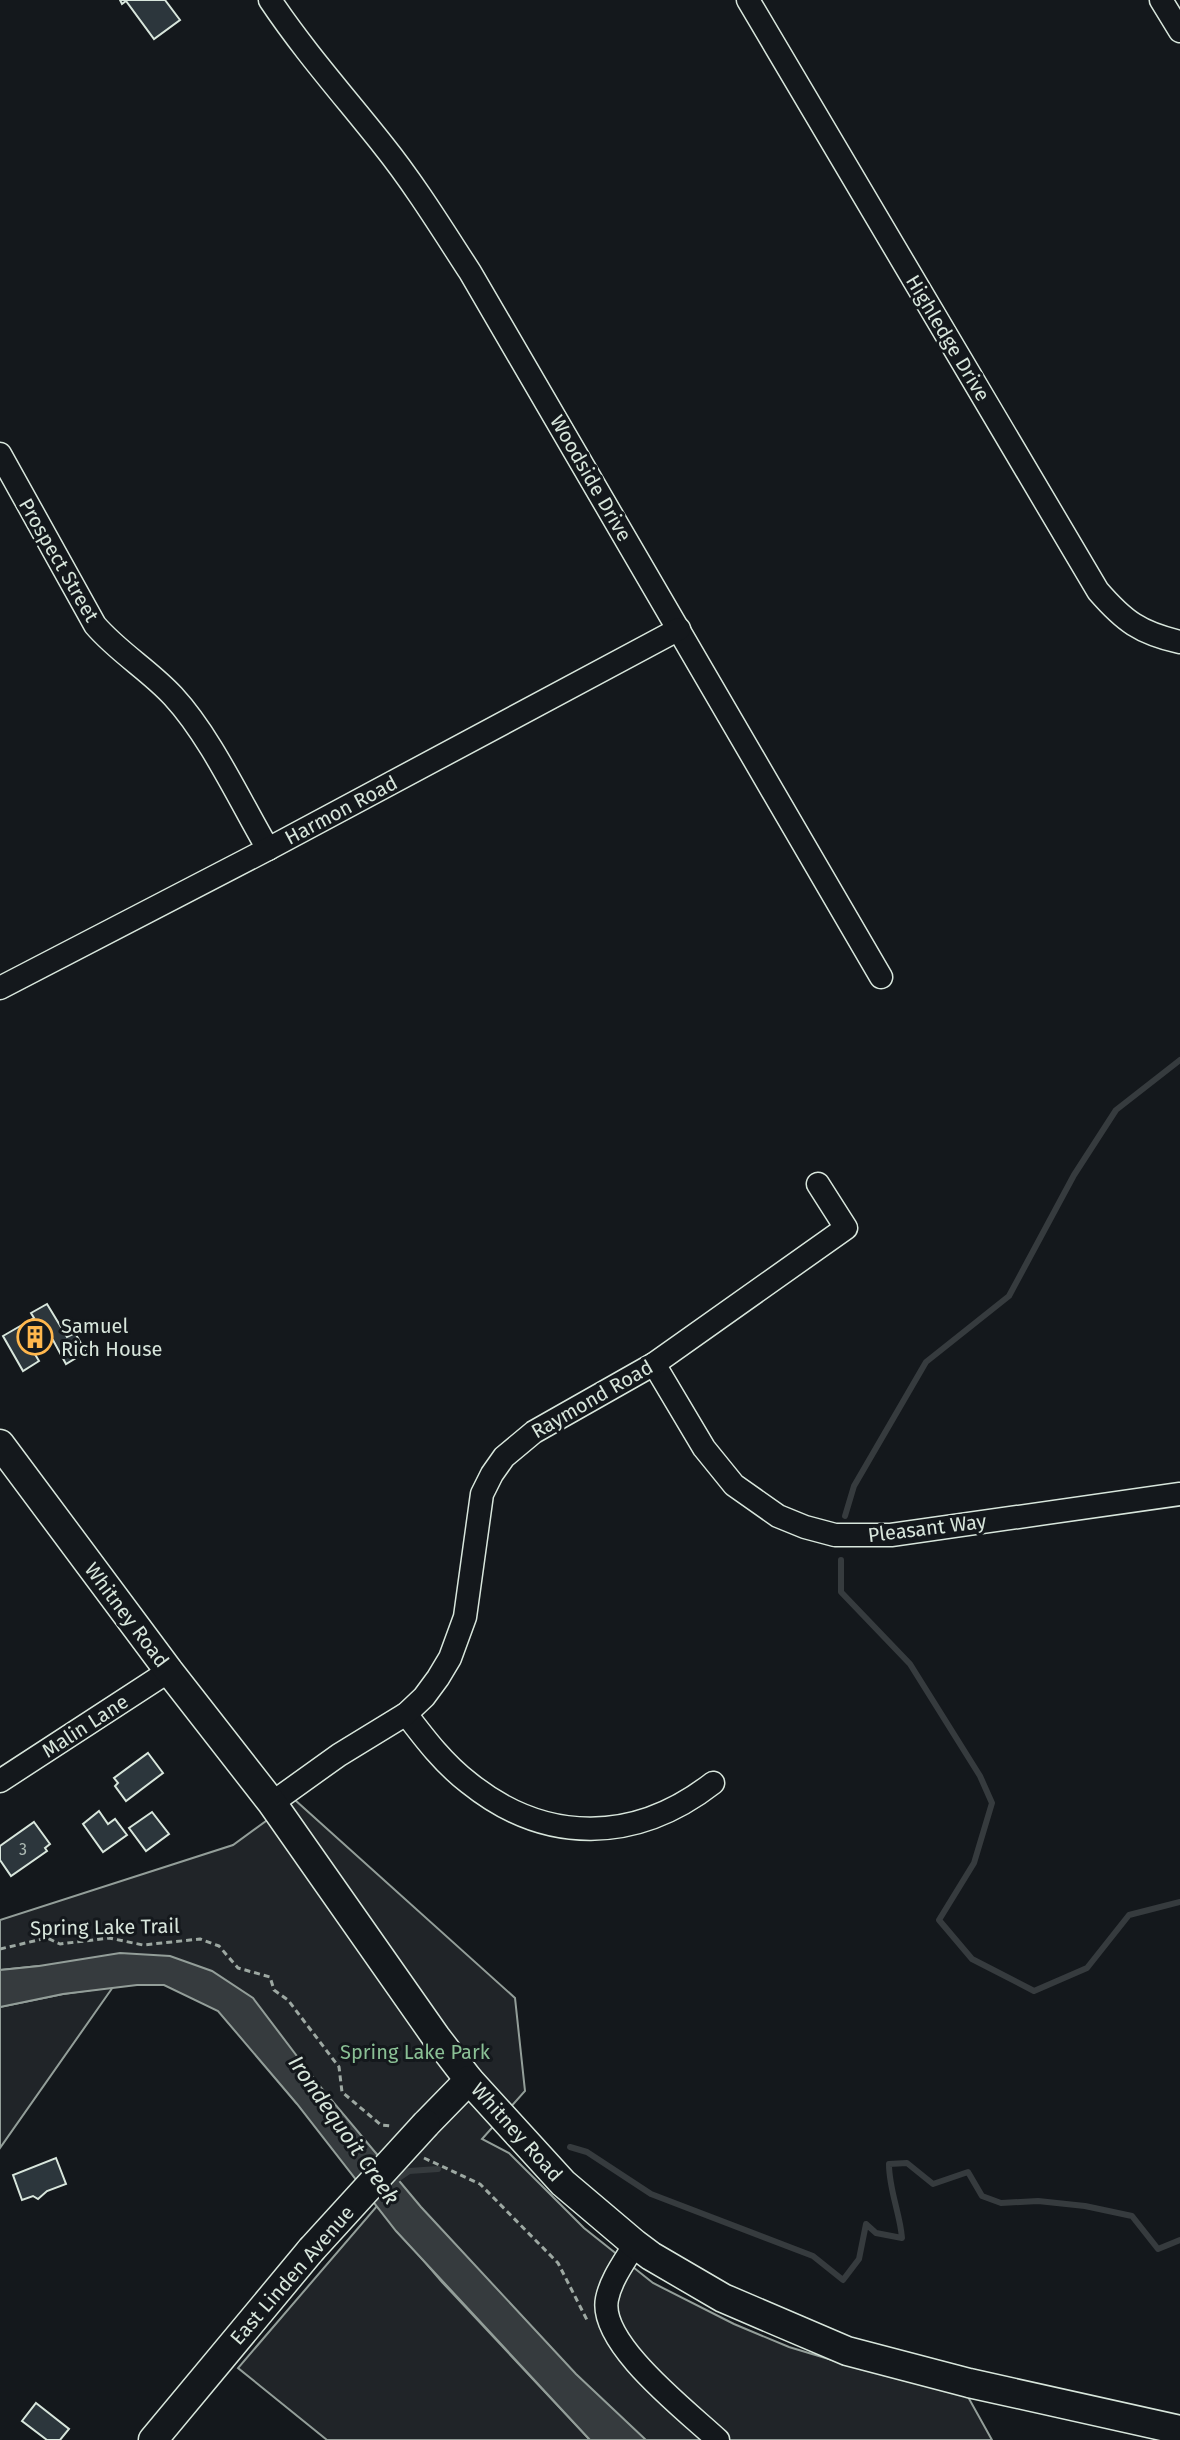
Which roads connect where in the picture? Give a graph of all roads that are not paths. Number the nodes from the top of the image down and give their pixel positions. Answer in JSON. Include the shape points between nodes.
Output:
{"nodes":[{"id":1,"x":270,"y":0,"type":"edge"},
{"id":2,"x":748,"y":0,"type":"edge"},
{"id":3,"x":1161,"y":0,"type":"edge"},
{"id":4,"x":1180,"y":31,"type":"edge"},
{"id":5,"x":0,"y":454,"type":"edge"},
{"id":6,"x":679,"y":629,"type":"junction"},
{"id":7,"x":1180,"y":642,"type":"edge"},
{"id":8,"x":268,"y":849,"type":"junction"},
{"id":9,"x":881,"y":977,"type":"dead end"},
{"id":10,"x":0,"y":988,"type":"edge"},
{"id":11,"x":818,"y":1184,"type":"dead end"},
{"id":12,"x":654,"y":1364,"type":"junction"},
{"id":13,"x":0,"y":1444,"type":"edge"},
{"id":14,"x":1180,"y":1494,"type":"edge"},
{"id":15,"x":169,"y":1671,"type":"junction"},
{"id":16,"x":406,"y":1714,"type":"junction"},
{"id":17,"x":0,"y":1781,"type":"edge"},
{"id":18,"x":713,"y":1783,"type":"dead end"},
{"id":19,"x":272,"y":1803,"type":"junction"},
{"id":20,"x":469,"y":2080,"type":"junction"},
{"id":21,"x":635,"y":2244,"type":"junction"},
{"id":22,"x":1180,"y":2430,"type":"edge"},
{"id":23,"x":153,"y":2440,"type":"edge"},
{"id":24,"x":718,"y":2440,"type":"edge"}],
"edges":[{"from":1,"to":6,"type":"street","name":"Woodside Drive","via":[[426,204]]},
{"from":2,"to":7,"type":"street","name":"Highledge Drive","via":[[1098,591],[1120,616],[1153,636]]},
{"from":3,"to":4,"type":"street"},
{"from":5,"to":8,"type":"street","name":"Prospect Street","via":[[95,625],[189,716]]},
{"from":6,"to":8,"type":"street","name":"Harmon Road"},
{"from":6,"to":9,"type":"street","name":"Woodside Drive"},
{"from":8,"to":10,"type":"street","name":"Harmon Road"},
{"from":11,"to":12,"type":"street","name":"Raymond Road","via":[[846,1228]]},
{"from":12,"to":14,"type":"street","name":"Pleasant Way","via":[[704,1448],[734,1485],[778,1516],[835,1535],[891,1535]]},
{"from":12,"to":16,"type":"street","name":"Raymond Road","via":[[534,1432],[492,1474],[478,1513],[471,1585],[458,1638],[438,1678]]},
{"from":13,"to":15,"type":"main road","name":"Whitney Road"},
{"from":15,"to":17,"type":"street","name":"Malin Lane"},
{"from":15,"to":19,"type":"main road","name":"Whitney Road"},
{"from":16,"to":18,"type":"street","via":[[476,1788],[532,1820],[557,1826],[629,1826],[676,1808]]},
{"from":16,"to":19,"type":"street","name":"Raymond Road"},
{"from":19,"to":20,"type":"main road","name":"Whitney Road"},
{"from":20,"to":21,"type":"main road","name":"Whitney Road","via":[[563,2183]]},
{"from":20,"to":23,"type":"main road","name":"East Linden Avenue","bridge":true,"via":[[311,2250]]},
{"from":21,"to":22,"type":"main road","name":"Whitney Road","via":[[723,2298],[847,2351]]},
{"from":21,"to":24,"type":"street","via":[[607,2299],[607,2318],[618,2343]]}]}
